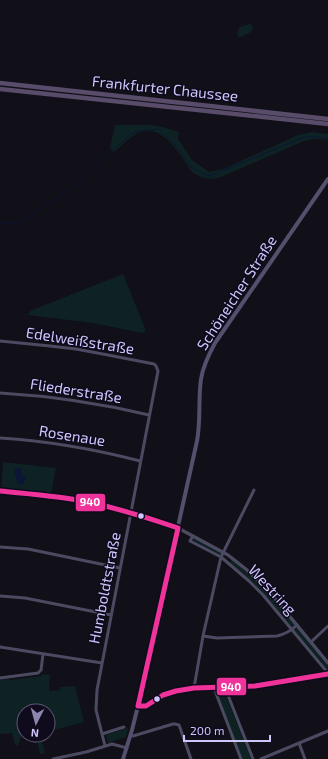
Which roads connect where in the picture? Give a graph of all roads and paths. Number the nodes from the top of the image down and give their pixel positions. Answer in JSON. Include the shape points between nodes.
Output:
{"nodes":[{"id":1,"x":0,"y":83,"type":"edge"},
{"id":2,"x":0,"y":89,"type":"edge"},
{"id":3,"x":328,"y":119,"type":"edge"},
{"id":4,"x":328,"y":124,"type":"edge"},
{"id":5,"x":328,"y":179,"type":"edge"},
{"id":6,"x":0,"y":341,"type":"edge"},
{"id":7,"x":155,"y":365,"type":"joint"},
{"id":8,"x":0,"y":393,"type":"edge"},
{"id":9,"x":149,"y":415,"type":"junction"},
{"id":10,"x":0,"y":438,"type":"edge"},
{"id":11,"x":140,"y":461,"type":"junction"},
{"id":12,"x":254,"y":490,"type":"dead end"},
{"id":13,"x":0,"y":491,"type":"edge"},
{"id":14,"x":131,"y":513,"type":"junction"},
{"id":15,"x":178,"y":528,"type":"junction"},
{"id":16,"x":193,"y":536,"type":"junction"},
{"id":17,"x":0,"y":547,"type":"edge"},
{"id":18,"x":224,"y":552,"type":"junction"},
{"id":19,"x":222,"y":557,"type":"junction"},
{"id":20,"x":120,"y":568,"type":"junction"},
{"id":21,"x":0,"y":596,"type":"edge"},
{"id":22,"x":111,"y":615,"type":"junction"},
{"id":23,"x":297,"y":625,"type":"junction"},
{"id":24,"x":328,"y":626,"type":"edge"},
{"id":25,"x":292,"y":630,"type":"junction"},
{"id":26,"x":203,"y":636,"type":"junction"},
{"id":27,"x":311,"y":642,"type":"junction"},
{"id":28,"x":0,"y":647,"type":"edge"},
{"id":29,"x":43,"y":654,"type":"junction"},
{"id":30,"x":102,"y":663,"type":"junction"},
{"id":31,"x":328,"y":663,"type":"edge"},
{"id":32,"x":328,"y":674,"type":"edge"},
{"id":33,"x":0,"y":678,"type":"edge"},
{"id":34,"x":226,"y":687,"type":"junction"},
{"id":35,"x":194,"y":688,"type":"junction"},
{"id":36,"x":214,"y":688,"type":"junction"},
{"id":37,"x":138,"y":706,"type":"junction"},
{"id":38,"x":124,"y":727,"type":"dead end"},
{"id":39,"x":328,"y":731,"type":"edge"},
{"id":40,"x":102,"y":734,"type":"junction"},
{"id":41,"x":131,"y":735,"type":"junction"},
{"id":42,"x":299,"y":744,"type":"junction"},
{"id":43,"x":105,"y":746,"type":"junction"},
{"id":44,"x":127,"y":748,"type":"junction"},
{"id":45,"x":54,"y":759,"type":"edge"},
{"id":46,"x":123,"y":759,"type":"edge"},
{"id":47,"x":191,"y":759,"type":"edge"},
{"id":48,"x":241,"y":759,"type":"edge"},
{"id":49,"x":253,"y":759,"type":"edge"},
{"id":50,"x":260,"y":759,"type":"edge"},
{"id":51,"x":305,"y":759,"type":"edge"}],
"edges":[{"from":1,"to":3,"type":"main road","name":"Frankfurter Chaussee"},
{"from":2,"to":4,"type":"main road","name":"Frankfurter Chaussee"},
{"from":5,"to":15,"type":"main road","name":"Schöneicher Straße","via":[[215,343],[208,358],[201,379],[199,432]]},
{"from":6,"to":7,"type":"street","name":"Edelweißstraße","via":[[76,349]]},
{"from":7,"to":9,"type":"street","name":"Humboldtstraße","via":[[158,371]]},
{"from":8,"to":9,"type":"street","name":"Fliederstraße","via":[[106,405]]},
{"from":9,"to":11,"type":"street","name":"Humboldtstraße"},
{"from":10,"to":11,"type":"street","name":"Rosenaue","via":[[61,444]]},
{"from":11,"to":14,"type":"street","name":"Humboldtstraße"},
{"from":12,"to":18,"type":"street"},
{"from":13,"to":14,"type":"street","via":[[52,496]]},
{"from":14,"to":15,"type":"street"},
{"from":14,"to":20,"type":"street","name":"Humboldtstraße"},
{"from":15,"to":16,"type":"street","name":"Westring"},
{"from":15,"to":37,"type":"main road","name":"Schöneicher Straße"},
{"from":16,"to":18,"type":"street","name":"Westring"},
{"from":16,"to":19,"type":"street","name":"Westring","via":[[190,541]]},
{"from":17,"to":20,"type":"street","via":[[28,549]]},
{"from":18,"to":19,"type":"street"},
{"from":18,"to":23,"type":"street","name":"Westring","via":[[262,583]]},
{"from":19,"to":25,"type":"street","name":"Westring","via":[[255,586]]},
{"from":19,"to":26,"type":"street"},
{"from":20,"to":22,"type":"street","name":"Humboldtstraße"},
{"from":21,"to":22,"type":"street","via":[[25,598]]},
{"from":22,"to":30,"type":"street","name":"Humboldtstraße"},
{"from":23,"to":25,"type":"street"},
{"from":23,"to":27,"type":"street","name":"Westring"},
{"from":24,"to":27,"type":"street"},
{"from":25,"to":26,"type":"street","via":[[284,635],[269,637]]},
{"from":25,"to":32,"type":"street","name":"Westring"},
{"from":26,"to":35,"type":"street"},
{"from":27,"to":31,"type":"street","name":"Westring"},
{"from":28,"to":29,"type":"street"},
{"from":29,"to":30,"type":"street"},
{"from":29,"to":33,"type":"street","via":[[41,670],[38,673]]},
{"from":30,"to":40,"type":"street","name":"Humboldtstraße","via":[[95,706]]},
{"from":32,"to":34,"type":"street","via":[[269,684]]},
{"from":34,"to":36,"type":"street"},
{"from":34,"to":49,"type":"street"},
{"from":35,"to":36,"type":"street"},
{"from":35,"to":37,"type":"street","via":[[169,693],[156,698],[146,706]]},
{"from":36,"to":48,"type":"street"},
{"from":37,"to":41,"type":"main road","name":"Schöneicher Straße"},
{"from":38,"to":40,"type":"street"},
{"from":39,"to":42,"type":"street"},
{"from":40,"to":43,"type":"street","name":"Humboldtstraße"},
{"from":41,"to":44,"type":"main road","name":"Schöneicher Straße"},
{"from":41,"to":47,"type":"street","via":[[177,724]]},
{"from":42,"to":50,"type":"street"},
{"from":42,"to":51,"type":"street"},
{"from":43,"to":44,"type":"street","via":[[112,744]]},
{"from":43,"to":45,"type":"street"},
{"from":44,"to":46,"type":"main road","name":"Schöneicher Straße"}]}
